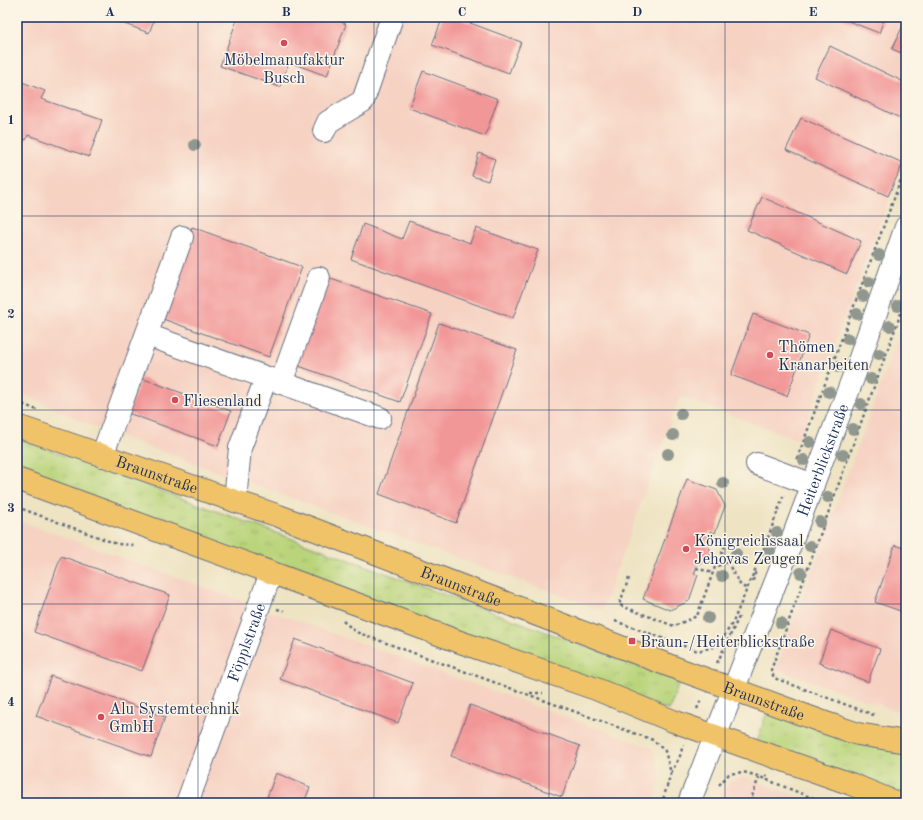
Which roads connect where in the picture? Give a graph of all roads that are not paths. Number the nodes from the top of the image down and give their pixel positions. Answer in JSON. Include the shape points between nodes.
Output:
{"nodes":[{"id":1,"x":392,"y":17,"type":"edge"},
{"id":2,"x":324,"y":131,"type":"dead end"},
{"id":3,"x":906,"y":227,"type":"edge"},
{"id":4,"x":182,"y":237,"type":"dead end"},
{"id":5,"x":319,"y":278,"type":"dead end"},
{"id":6,"x":147,"y":335,"type":"junction"},
{"id":7,"x":274,"y":381,"type":"junction"},
{"id":8,"x":380,"y":418,"type":"dead end"},
{"id":9,"x":17,"y":426,"type":"edge"},
{"id":10,"x":102,"y":456,"type":"junction"},
{"id":11,"x":757,"y":464,"type":"dead end"},
{"id":12,"x":17,"y":480,"type":"edge"},
{"id":13,"x":813,"y":485,"type":"junction"},
{"id":14,"x":235,"y":501,"type":"junction"},
{"id":15,"x":271,"y":572,"type":"junction"},
{"id":16,"x":734,"y":689,"type":"junction"},
{"id":17,"x":716,"y":736,"type":"junction"},
{"id":18,"x":906,"y":742,"type":"edge"},
{"id":19,"x":187,"y":803,"type":"edge"},
{"id":20,"x":689,"y":803,"type":"edge"},
{"id":21,"x":897,"y":803,"type":"edge"}],
"edges":[{"from":1,"to":2,"type":"street","via":[[363,102],[328,122]]},
{"from":3,"to":13,"type":"street","name":"Heiterblickstraße"},
{"from":4,"to":6,"type":"street"},
{"from":5,"to":7,"type":"street"},
{"from":6,"to":7,"type":"street"},
{"from":6,"to":10,"type":"street"},
{"from":7,"to":8,"type":"street"},
{"from":7,"to":14,"type":"street","via":[[240,448]]},
{"from":9,"to":10,"type":"main road","name":"Braunstraße"},
{"from":10,"to":14,"type":"main road","name":"Braunstraße"},
{"from":11,"to":13,"type":"street"},
{"from":12,"to":15,"type":"main road"},
{"from":13,"to":16,"type":"street","name":"Heiterblickstraße"},
{"from":14,"to":16,"type":"main road","name":"Braunstraße"},
{"from":15,"to":17,"type":"main road","via":[[447,638],[596,689]]},
{"from":15,"to":19,"type":"street","name":"Föpplstraße"},
{"from":16,"to":17,"type":"street","name":"Heiterblickstraße"},
{"from":16,"to":18,"type":"main road","name":"Braunstraße","via":[[858,734]]},
{"from":17,"to":20,"type":"street","name":"Heiterblickstraße"},
{"from":17,"to":21,"type":"main road","via":[[852,784]]}]}
